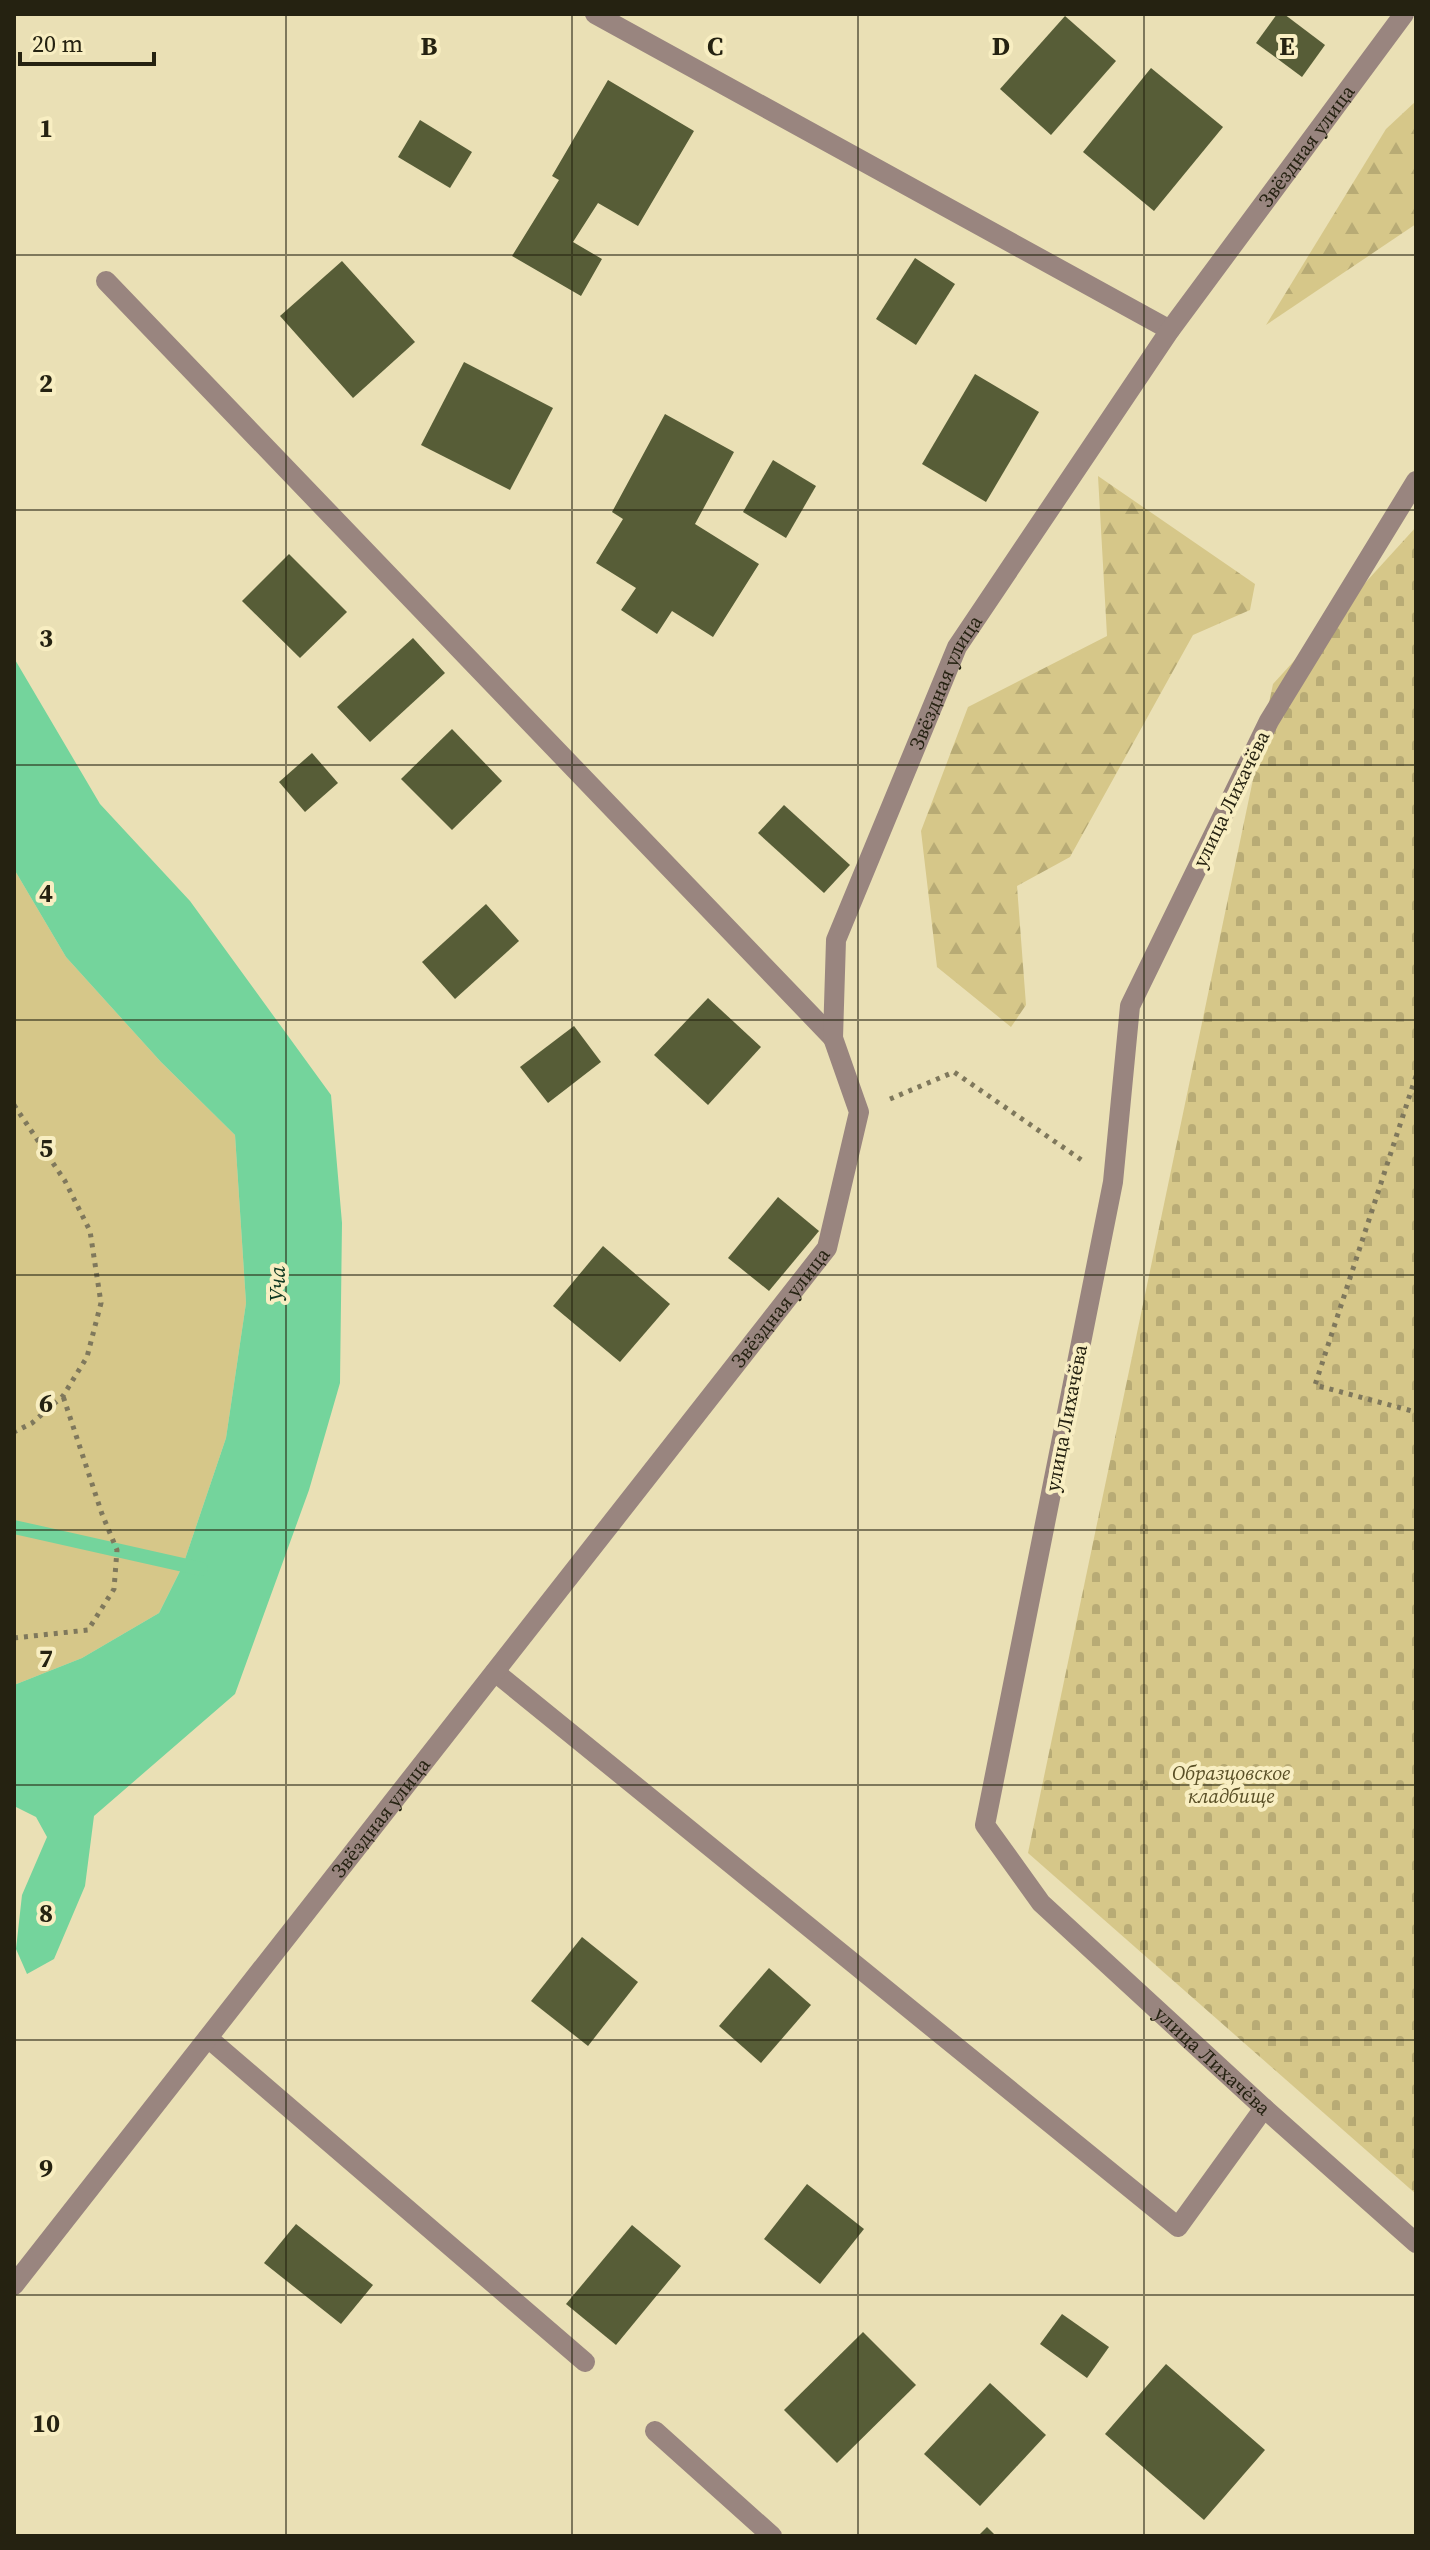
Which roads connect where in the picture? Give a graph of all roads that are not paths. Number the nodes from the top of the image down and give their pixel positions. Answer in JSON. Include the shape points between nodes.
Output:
{"nodes":[{"id":1,"x":595,"y":14,"type":"edge"},
{"id":2,"x":1404,"y":14,"type":"edge"},
{"id":3,"x":106,"y":281,"type":"dead end"},
{"id":4,"x":1170,"y":330,"type":"junction"},
{"id":5,"x":1416,"y":481,"type":"edge"},
{"id":6,"x":833,"y":1038,"type":"junction"},
{"id":7,"x":495,"y":1672,"type":"junction"},
{"id":8,"x":208,"y":2038,"type":"junction"},
{"id":9,"x":1264,"y":2108,"type":"junction"},
{"id":10,"x":1416,"y":2243,"type":"edge"},
{"id":11,"x":14,"y":2285,"type":"edge"},
{"id":12,"x":585,"y":2362,"type":"dead end"},
{"id":13,"x":655,"y":2431,"type":"dead end"},
{"id":14,"x":772,"y":2536,"type":"edge"}],
"edges":[{"from":1,"to":4,"type":"street"},
{"from":2,"to":4,"type":"street","name":"Звёздная улица"},
{"from":3,"to":6,"type":"street"},
{"from":4,"to":6,"type":"street","name":"Звёздная улица","via":[[957,647],[836,940]]},
{"from":5,"to":9,"type":"street","name":"улица Лихачёва","via":[[1269,721],[1130,1006],[1113,1182],[985,1825],[1041,1903]]},
{"from":6,"to":7,"type":"street","name":"Звёздная улица","via":[[859,1112],[827,1248]]},
{"from":7,"to":8,"type":"street","name":"Звёздная улица"},
{"from":7,"to":9,"type":"street","via":[[1178,2227]]},
{"from":8,"to":11,"type":"street","name":"Звёздная улица"},
{"from":8,"to":12,"type":"street"},
{"from":9,"to":10,"type":"street","name":"улица Лихачёва"},
{"from":13,"to":14,"type":"street"}]}
